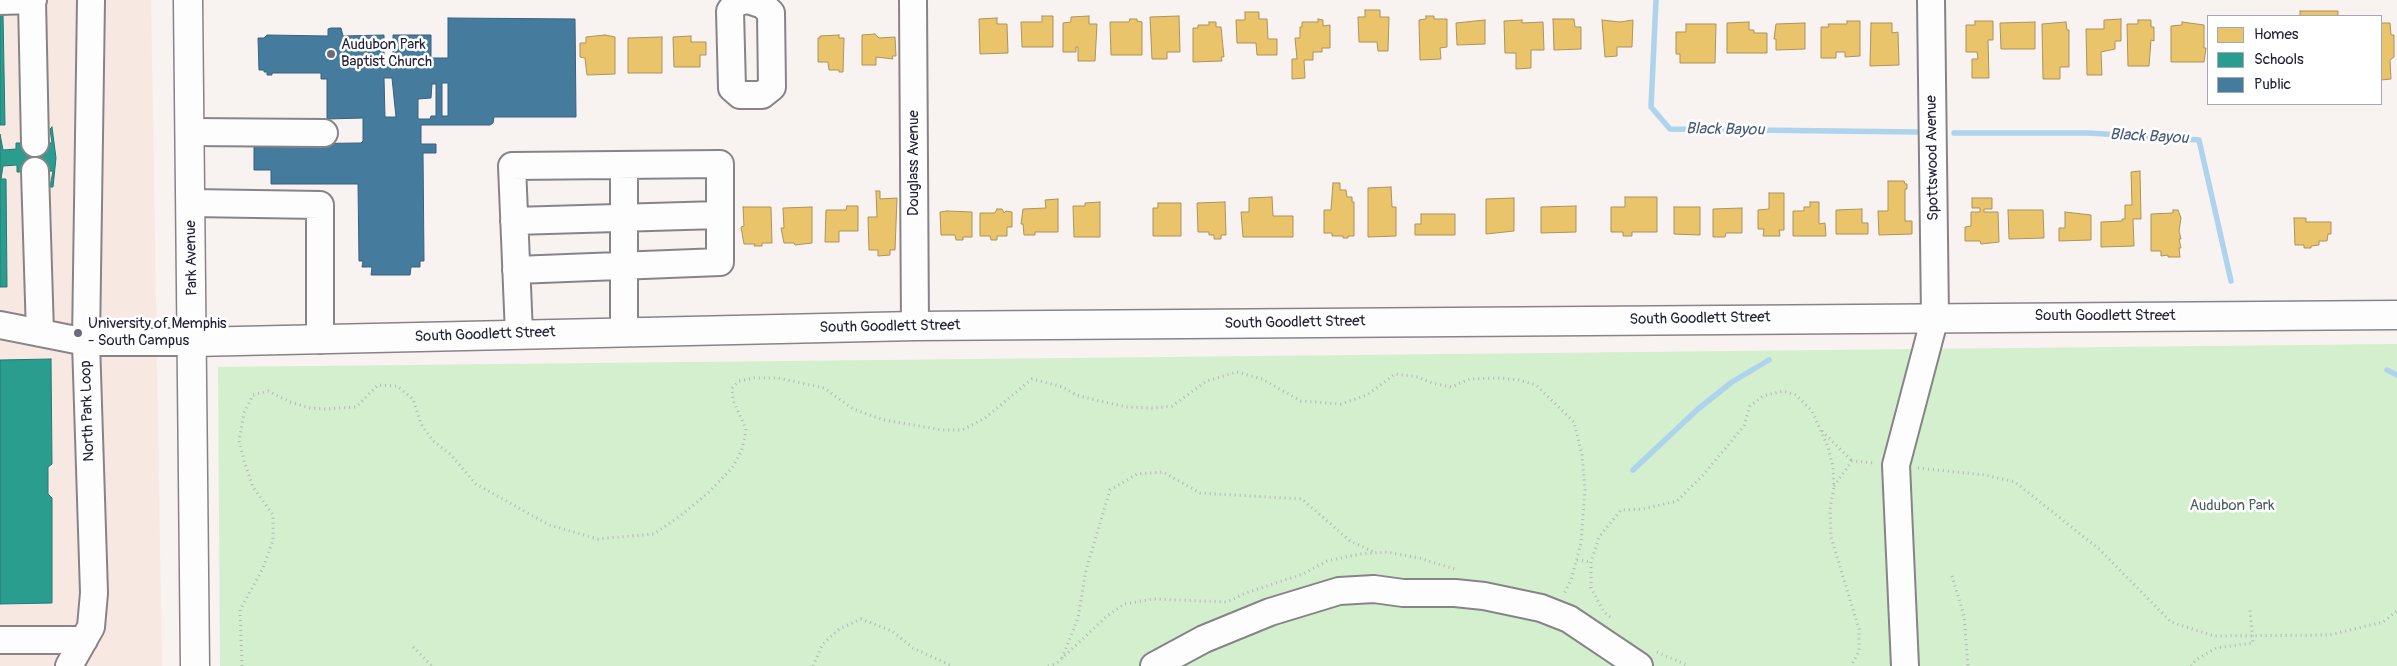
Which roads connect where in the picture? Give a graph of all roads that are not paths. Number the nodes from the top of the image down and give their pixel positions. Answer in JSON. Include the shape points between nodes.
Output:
{"nodes":[{"id":1,"x":32,"y":0,"type":"edge"},
{"id":2,"x":91,"y":0,"type":"edge"},
{"id":3,"x":188,"y":0,"type":"edge"},
{"id":4,"x":913,"y":0,"type":"edge"},
{"id":5,"x":1931,"y":0,"type":"edge"},
{"id":6,"x":0,"y":1,"type":"edge"},
{"id":7,"x":190,"y":132,"type":"junction"},
{"id":8,"x":324,"y":134,"type":"dead end"},
{"id":9,"x":35,"y":142,"type":"dead end"},
{"id":10,"x":624,"y":165,"type":"junction"},
{"id":11,"x":35,"y":172,"type":"dead end"},
{"id":12,"x":191,"y":203,"type":"junction"},
{"id":13,"x":720,"y":215,"type":"junction"},
{"id":14,"x":624,"y":217,"type":"junction"},
{"id":15,"x":514,"y":221,"type":"junction"},
{"id":16,"x":624,"y":266,"type":"junction"},
{"id":17,"x":516,"y":270,"type":"junction"},
{"id":18,"x":2397,"y":315,"type":"edge"},
{"id":19,"x":1935,"y":317,"type":"junction"},
{"id":20,"x":0,"y":326,"type":"edge"},
{"id":21,"x":915,"y":326,"type":"junction"},
{"id":22,"x":624,"y":332,"type":"junction"},
{"id":23,"x":40,"y":333,"type":"junction"},
{"id":24,"x":519,"y":334,"type":"junction"},
{"id":25,"x":320,"y":340,"type":"junction"},
{"id":26,"x":86,"y":342,"type":"junction"},
{"id":27,"x":193,"y":342,"type":"junction"},
{"id":28,"x":0,"y":640,"type":"edge"},
{"id":29,"x":84,"y":640,"type":"junction"},
{"id":30,"x":1646,"y":657,"type":"edge"},
{"id":31,"x":69,"y":666,"type":"edge"},
{"id":32,"x":195,"y":666,"type":"edge"},
{"id":33,"x":1154,"y":666,"type":"edge"},
{"id":34,"x":1905,"y":666,"type":"edge"}],
"edges":[{"from":1,"to":6,"type":"street"},
{"from":1,"to":9,"type":"street"},
{"from":2,"to":26,"type":"street","name":"North Park Loop"},
{"from":3,"to":7,"type":"main road","name":"Park Avenue"},
{"from":4,"to":21,"type":"street","name":"Douglass Avenue"},
{"from":5,"to":19,"type":"street","name":"Spottswood Avenue"},
{"from":7,"to":8,"type":"street"},
{"from":7,"to":12,"type":"main road","name":"Park Avenue"},
{"from":10,"to":13,"type":"street","via":[[720,164]]},
{"from":10,"to":14,"type":"street"},
{"from":10,"to":15,"type":"street","via":[[512,166]]},
{"from":11,"to":23,"type":"street"},
{"from":12,"to":25,"type":"street","via":[[320,205]]},
{"from":12,"to":27,"type":"main road","name":"Park Avenue"},
{"from":13,"to":14,"type":"street"},
{"from":13,"to":16,"type":"street","via":[[720,262]]},
{"from":14,"to":15,"type":"street"},
{"from":14,"to":16,"type":"street"},
{"from":15,"to":17,"type":"street"},
{"from":16,"to":17,"type":"street"},
{"from":16,"to":22,"type":"street"},
{"from":17,"to":24,"type":"street"},
{"from":18,"to":19,"type":"main road","name":"South Goodlett Street"},
{"from":19,"to":21,"type":"main road","name":"South Goodlett Street"},
{"from":19,"to":34,"type":"street","name":"Spottswood Avenue","via":[[1896,466]]},
{"from":20,"to":23,"type":"street"},
{"from":21,"to":22,"type":"main road","name":"South Goodlett Street"},
{"from":22,"to":24,"type":"main road","name":"South Goodlett Street"},
{"from":23,"to":26,"type":"street"},
{"from":24,"to":25,"type":"main road","name":"South Goodlett Street"},
{"from":25,"to":27,"type":"main road","name":"South Goodlett Street"},
{"from":26,"to":27,"type":"street"},
{"from":26,"to":29,"type":"street","name":"North Park Loop","via":[[94,592],[91,627]]},
{"from":27,"to":32,"type":"main road","name":"Park Avenue"},
{"from":28,"to":29,"type":"street"},
{"from":29,"to":31,"type":"street","name":"North Park Loop"},
{"from":30,"to":33,"type":"street","via":[[1540,608],[1484,596],[1374,589],[1339,591],[1270,612],[1204,639]]}]}
